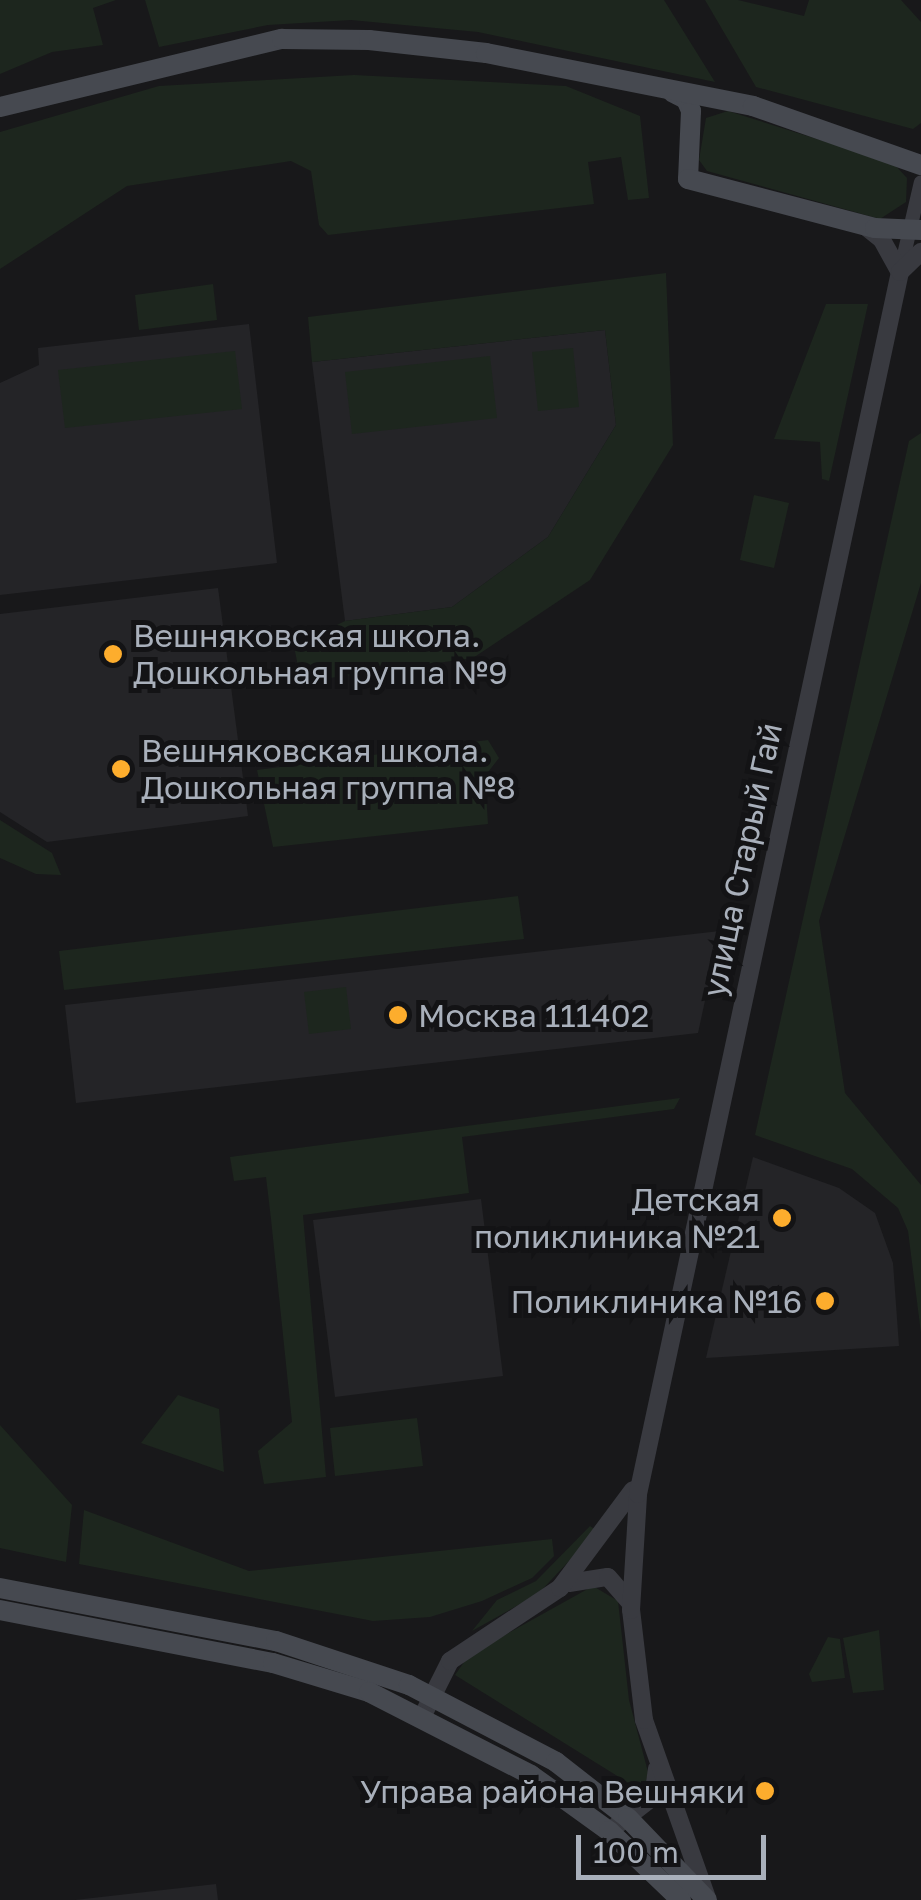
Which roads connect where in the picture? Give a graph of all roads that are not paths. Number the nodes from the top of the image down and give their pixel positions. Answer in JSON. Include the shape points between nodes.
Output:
{"nodes":[{"id":1,"x":656,"y":86,"type":"junction"},
{"id":2,"x":727,"y":101,"type":"junction"},
{"id":3,"x":0,"y":107,"type":"edge"},
{"id":4,"x":691,"y":126,"type":"junction"},
{"id":5,"x":921,"y":165,"type":"edge"},
{"id":6,"x":919,"y":186,"type":"edge"},
{"id":7,"x":863,"y":224,"type":"junction"},
{"id":8,"x":917,"y":224,"type":"edge"},
{"id":9,"x":921,"y":252,"type":"edge"},
{"id":10,"x":900,"y":272,"type":"junction"},
{"id":11,"x":644,"y":1461,"type":"junction"},
{"id":12,"x":0,"y":1588,"type":"edge"},
{"id":13,"x":560,"y":1588,"type":"junction"},
{"id":14,"x":0,"y":1610,"type":"edge"},
{"id":15,"x":631,"y":1610,"type":"junction"},
{"id":16,"x":176,"y":1622,"type":"junction"},
{"id":17,"x":172,"y":1644,"type":"junction"},
{"id":18,"x":432,"y":1696,"type":"junction"},
{"id":19,"x":422,"y":1717,"type":"junction"},
{"id":20,"x":657,"y":1766,"type":"junction"},
{"id":21,"x":628,"y":1818,"type":"junction"},
{"id":22,"x":609,"y":1831,"type":"junction"},
{"id":23,"x":681,"y":1900,"type":"edge"},
{"id":24,"x":707,"y":1900,"type":"edge"}],
"edges":[{"from":1,"to":2,"type":"main road"},
{"from":1,"to":3,"type":"main road","via":[[486,53],[282,39]]},
{"from":1,"to":4,"type":"main road","via":[[686,99]]},
{"from":2,"to":4,"type":"main road","via":[[702,107]]},
{"from":2,"to":5,"type":"main road"},
{"from":4,"to":7,"type":"main road","via":[[688,179]]},
{"from":6,"to":8,"type":"street","name":"улица Старый Гай"},
{"from":6,"to":8,"type":"street","name":"улица Старый Гай"},
{"from":7,"to":8,"type":"main road"},
{"from":7,"to":10,"type":"street","via":[[882,240]]},
{"from":8,"to":10,"type":"street","name":"улица Старый Гай"},
{"from":9,"to":10,"type":"street"},
{"from":10,"to":11,"type":"street","name":"улица Старый Гай"},
{"from":11,"to":13,"type":"street","name":"улица Старый Гай","via":[[610,1529]]},
{"from":11,"to":15,"type":"street","name":"улица Старый Гай"},
{"from":12,"to":16,"type":"main road"},
{"from":13,"to":15,"type":"street","name":"улица Старый Гай","via":[[582,1577],[608,1577],[624,1589]]},
{"from":13,"to":18,"type":"street","name":"улица Старый Гай","via":[[520,1620],[462,1649]]},
{"from":14,"to":17,"type":"main road"},
{"from":15,"to":20,"type":"street","name":"улица Старый Гай"},
{"from":16,"to":17,"type":"street","via":[[185,1635]]},
{"from":16,"to":18,"type":"main road","via":[[339,1658]]},
{"from":17,"to":19,"type":"main road","via":[[305,1671]]},
{"from":18,"to":19,"type":"street","name":"улица Старый Гай"},
{"from":18,"to":21,"type":"main road","via":[[556,1762]]},
{"from":19,"to":22,"type":"main road","via":[[531,1775]]},
{"from":20,"to":21,"type":"street","via":[[652,1796]]},
{"from":20,"to":24,"type":"street","name":"улица Старый Гай"},
{"from":21,"to":22,"type":"street"},
{"from":21,"to":24,"type":"main road"},
{"from":22,"to":23,"type":"main road"}]}
